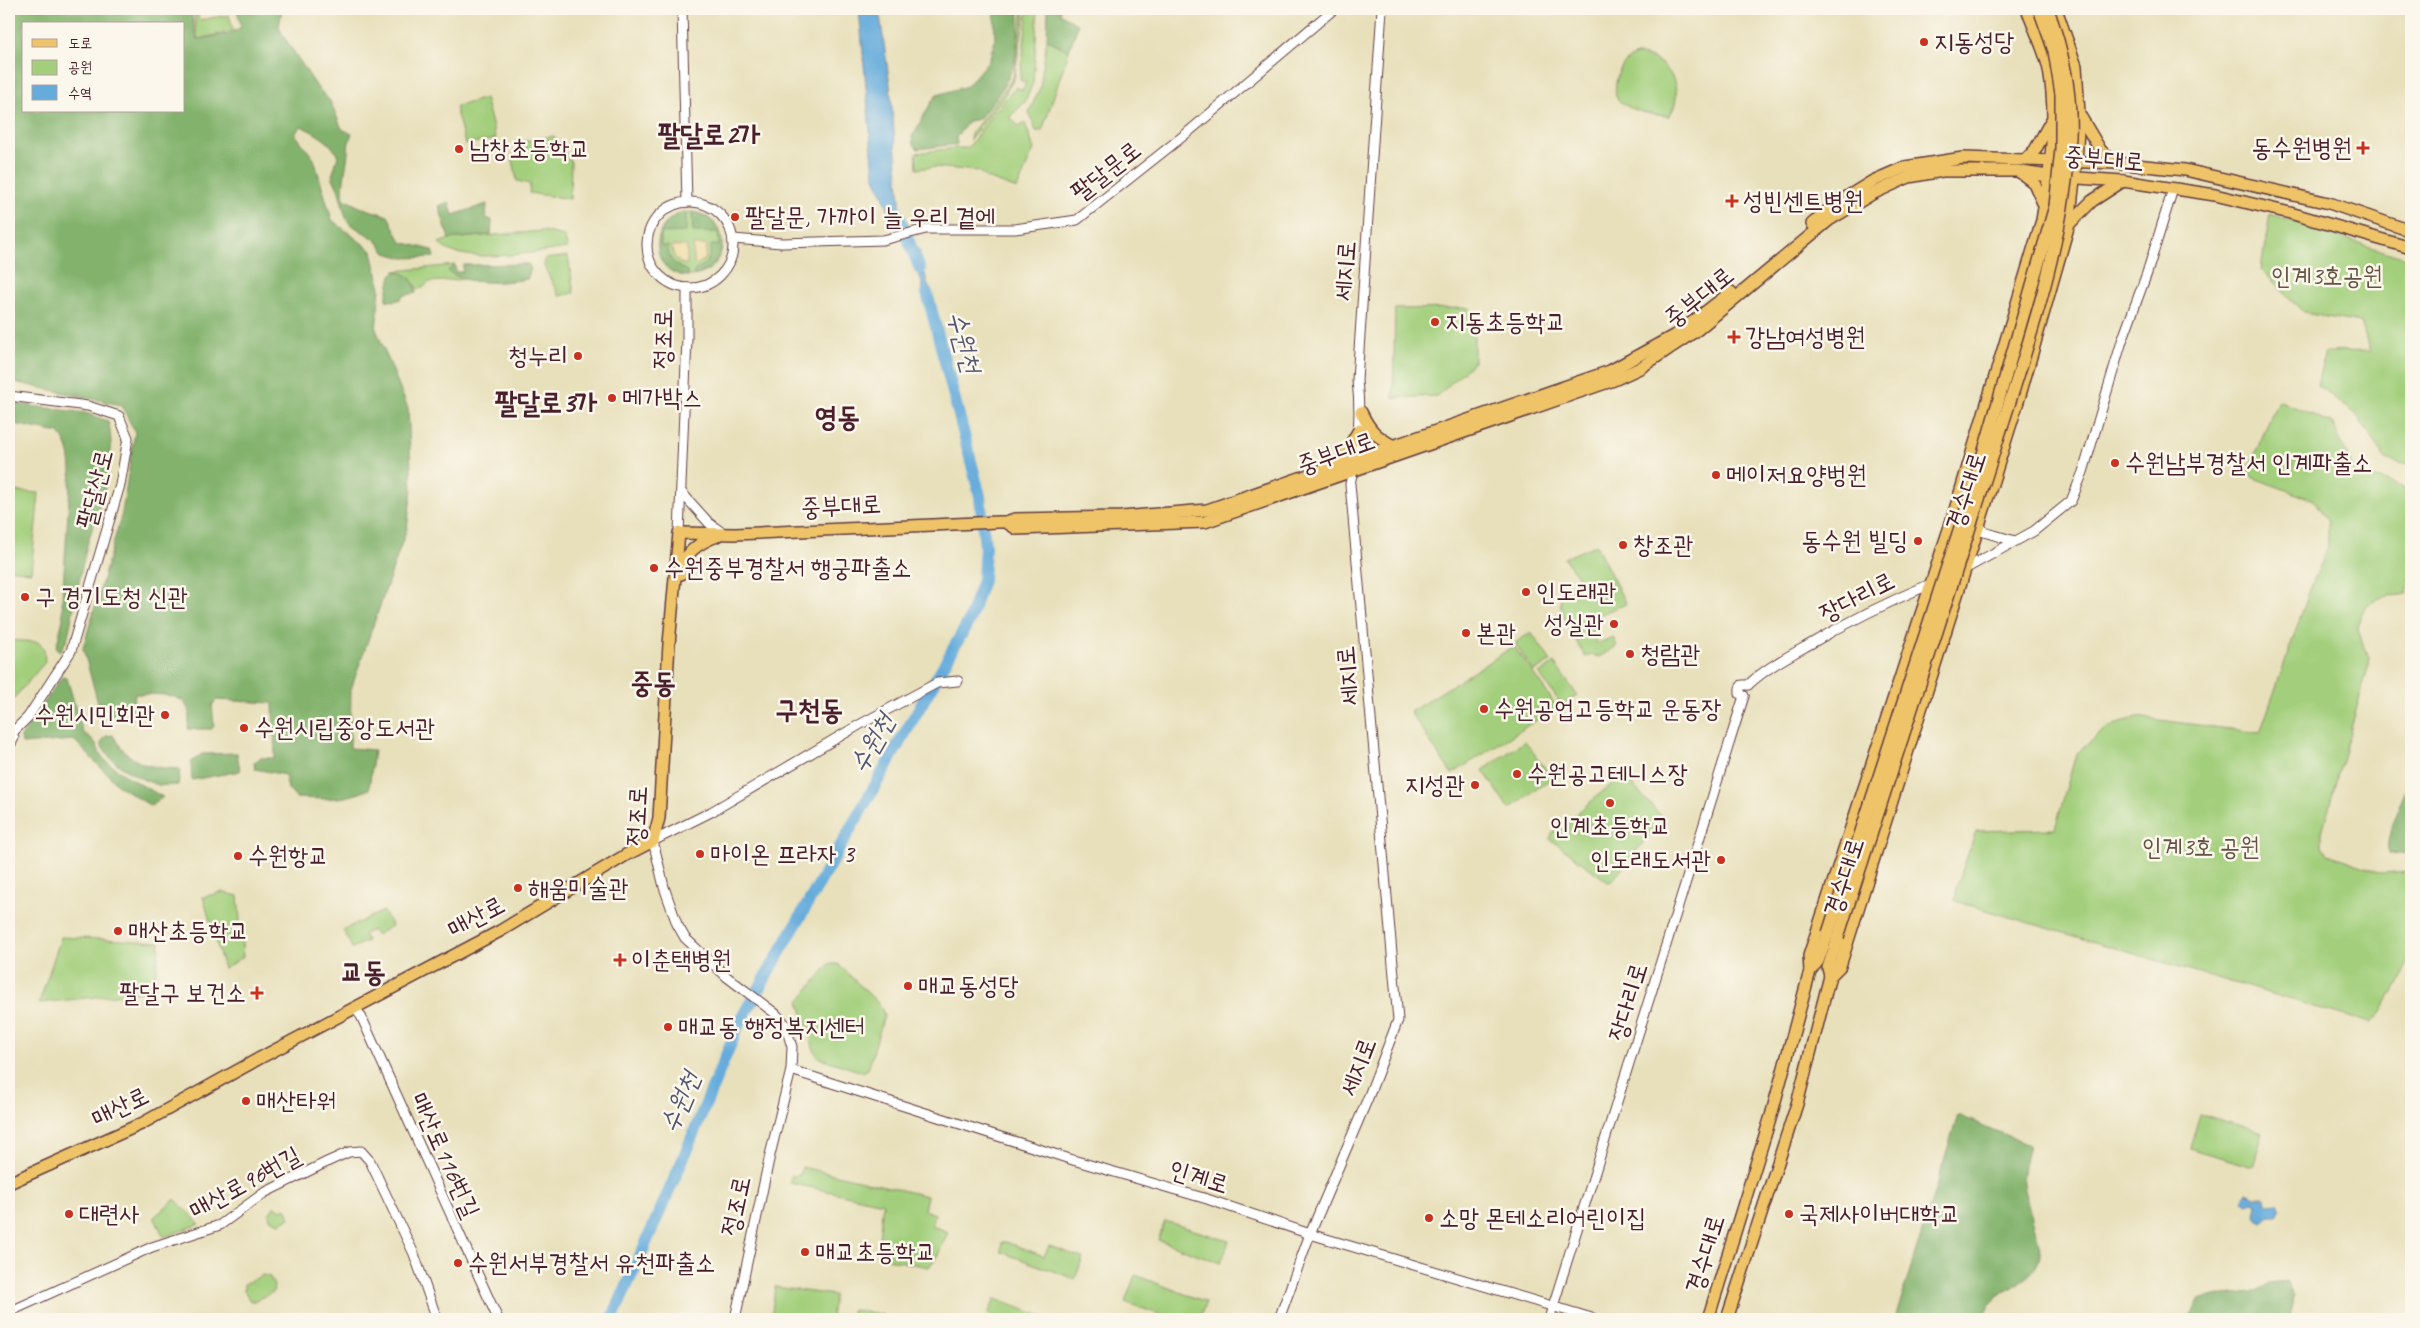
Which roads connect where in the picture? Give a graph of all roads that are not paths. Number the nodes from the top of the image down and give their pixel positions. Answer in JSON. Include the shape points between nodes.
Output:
{"nodes":[{"id":1,"x":682,"y":9,"type":"edge"},
{"id":2,"x":1334,"y":9,"type":"edge"},
{"id":3,"x":1382,"y":9,"type":"edge"},
{"id":4,"x":2027,"y":9,"type":"edge"},
{"id":5,"x":2039,"y":9,"type":"edge"},
{"id":6,"x":2048,"y":9,"type":"edge"},
{"id":7,"x":2056,"y":9,"type":"edge"},
{"id":8,"x":2079,"y":114,"type":"junction"},
{"id":9,"x":2053,"y":117,"type":"junction"},
{"id":10,"x":2025,"y":160,"type":"junction"},
{"id":11,"x":2049,"y":161,"type":"junction"},
{"id":12,"x":2076,"y":162,"type":"junction"},
{"id":13,"x":2116,"y":163,"type":"junction"},
{"id":14,"x":2020,"y":172,"type":"junction"},
{"id":15,"x":2048,"y":176,"type":"junction"},
{"id":16,"x":2076,"y":178,"type":"junction"},
{"id":17,"x":2123,"y":181,"type":"junction"},
{"id":18,"x":2173,"y":189,"type":"junction"},
{"id":19,"x":687,"y":202,"type":"junction"},
{"id":20,"x":2044,"y":205,"type":"junction"},
{"id":21,"x":2069,"y":224,"type":"junction"},
{"id":22,"x":2411,"y":231,"type":"edge"},
{"id":23,"x":733,"y":239,"type":"junction"},
{"id":24,"x":2411,"y":248,"type":"edge"},
{"id":25,"x":687,"y":288,"type":"junction"},
{"id":26,"x":9,"y":396,"type":"edge"},
{"id":27,"x":1361,"y":412,"type":"junction"},
{"id":28,"x":1359,"y":430,"type":"junction"},
{"id":29,"x":1394,"y":446,"type":"junction"},
{"id":30,"x":1354,"y":465,"type":"junction"},
{"id":31,"x":1338,"y":466,"type":"junction"},
{"id":32,"x":682,"y":493,"type":"junction"},
{"id":33,"x":1002,"y":522,"type":"junction"},
{"id":34,"x":1979,"y":524,"type":"junction"},
{"id":35,"x":679,"y":533,"type":"junction"},
{"id":36,"x":724,"y":534,"type":"junction"},
{"id":37,"x":2015,"y":541,"type":"junction"},
{"id":38,"x":1965,"y":569,"type":"junction"},
{"id":39,"x":1929,"y":584,"type":"junction"},
{"id":40,"x":674,"y":592,"type":"junction"},
{"id":41,"x":953,"y":681,"type":"dead end"},
{"id":42,"x":11,"y":729,"type":"edge"},
{"id":43,"x":9,"y":747,"type":"edge"},
{"id":44,"x":653,"y":841,"type":"junction"},
{"id":45,"x":1833,"y":935,"type":"junction"},
{"id":46,"x":1810,"y":971,"type":"junction"},
{"id":47,"x":1830,"y":976,"type":"junction"},
{"id":48,"x":355,"y":1008,"type":"junction"},
{"id":49,"x":791,"y":1070,"type":"junction"},
{"id":50,"x":9,"y":1183,"type":"edge"},
{"id":51,"x":1310,"y":1234,"type":"junction"},
{"id":52,"x":1554,"y":1306,"type":"junction"},
{"id":53,"x":9,"y":1312,"type":"edge"},
{"id":54,"x":437,"y":1319,"type":"edge"},
{"id":55,"x":498,"y":1319,"type":"edge"},
{"id":56,"x":735,"y":1319,"type":"edge"},
{"id":57,"x":1279,"y":1319,"type":"edge"},
{"id":58,"x":1550,"y":1319,"type":"edge"},
{"id":59,"x":1595,"y":1319,"type":"edge"},
{"id":60,"x":1708,"y":1319,"type":"edge"},
{"id":61,"x":1726,"y":1319,"type":"edge"}],
"edges":[{"from":1,"to":19,"type":"street"},
{"from":2,"to":23,"type":"street","name":"팔달문로","via":[[1187,133],[1077,220],[1014,229],[922,230],[889,238],[782,243]]},
{"from":3,"to":27,"type":"street","name":"세지로","via":[[1357,380]]},
{"from":4,"to":9,"type":"main road","name":"경수대로","via":[[2049,70]]},
{"from":5,"to":45,"type":"main road","bridge":true,"via":[[2054,51],[2061,94],[2061,149],[2055,206],[1976,478]]},
{"from":6,"to":45,"type":"main road","bridge":true,"via":[[2063,55],[2070,105],[2070,136],[2060,224],[2016,383]]},
{"from":7,"to":8,"type":"main road","name":"경수대로","via":[[2076,66]]},
{"from":8,"to":12,"type":"main road","name":"경수대로"},
{"from":8,"to":13,"type":"main road","via":[[2100,151]]},
{"from":9,"to":10,"type":"main road","via":[[2035,150]]},
{"from":9,"to":11,"type":"main road","name":"경수대로"},
{"from":10,"to":11,"type":"main road","name":"중부대로"},
{"from":10,"to":29,"type":"main road","name":"중부대로","via":[[1963,158],[1905,167],[1874,181],[1834,205],[1677,334],[1617,368]]},
{"from":11,"to":12,"type":"main road","name":"중부대로"},
{"from":11,"to":15,"type":"main road","name":"경수대로"},
{"from":12,"to":13,"type":"main road","name":"중부대로"},
{"from":12,"to":16,"type":"main road","name":"경수대로"},
{"from":13,"to":22,"type":"main road","name":"중부대로","via":[[2185,170],[2251,184],[2329,203]]},
{"from":14,"to":15,"type":"main road","name":"중부대로"},
{"from":14,"to":20,"type":"main road","via":[[2034,184]]},
{"from":14,"to":30,"type":"main road","name":"중부대로","via":[[1942,171],[1888,185],[1829,220],[1697,330],[1640,368],[1614,380]]},
{"from":15,"to":16,"type":"main road","name":"중부대로"},
{"from":15,"to":20,"type":"main road","name":"경수대로"},
{"from":16,"to":17,"type":"main road","name":"중부대로"},
{"from":16,"to":21,"type":"main road","name":"경수대로"},
{"from":17,"to":18,"type":"main road","name":"중부대로"},
{"from":17,"to":21,"type":"main road","via":[[2092,201]]},
{"from":18,"to":24,"type":"main road","name":"중부대로","via":[[2264,206]]},
{"from":18,"to":37,"type":"street","name":"장다리로","via":[[2071,501],[2034,531]]},
{"from":19,"to":23,"type":"street","via":[[700,203],[717,212],[729,227]]},
{"from":19,"to":25,"type":"street","via":[[660,214],[647,240],[652,264],[660,276]]},
{"from":20,"to":39,"type":"main road","name":"경수대로","via":[[1951,523]]},
{"from":21,"to":34,"type":"main road","name":"경수대로"},
{"from":23,"to":25,"type":"street","via":[[730,261],[717,279]]},
{"from":25,"to":32,"type":"street","name":"정조로"},
{"from":26,"to":42,"type":"street","name":"팔달산로","via":[[88,406],[119,416],[128,438],[120,486],[71,651],[28,717]]},
{"from":27,"to":28,"type":"street","name":"세지로"},
{"from":27,"to":29,"type":"main road","via":[[1378,438]]},
{"from":28,"to":30,"type":"street","name":"세지로"},
{"from":28,"to":31,"type":"main road"},
{"from":29,"to":30,"type":"main road","name":"중부대로"},
{"from":30,"to":31,"type":"main road","name":"중부대로"},
{"from":30,"to":33,"type":"main road","name":"중부대로","via":[[1205,522],[1017,529]]},
{"from":30,"to":51,"type":"street","name":"세지로","via":[[1350,484],[1398,1020]]},
{"from":31,"to":33,"type":"main road","name":"중부대로","via":[[1197,512]]},
{"from":32,"to":35,"type":"street","name":"정조로"},
{"from":32,"to":36,"type":"street","via":[[709,523]]},
{"from":33,"to":36,"type":"main road","name":"중부대로"},
{"from":34,"to":37,"type":"street","via":[[1984,532]]},
{"from":34,"to":38,"type":"main road","name":"경수대로"},
{"from":35,"to":36,"type":"main road","name":"중부대로"},
{"from":35,"to":40,"type":"main road","name":"정조로"},
{"from":36,"to":40,"type":"main road","via":[[700,544],[688,555],[683,562],[681,582]]},
{"from":37,"to":38,"type":"street","name":"장다리로"},
{"from":38,"to":39,"type":"street","name":"장다리로"},
{"from":38,"to":47,"type":"main road","name":"경수대로","via":[[1840,966]]},
{"from":39,"to":46,"type":"main road","name":"경수대로","via":[[1809,956]]},
{"from":39,"to":52,"type":"street","name":"장다리로","via":[[1844,624],[1775,664],[1748,685],[1751,694],[1744,696]]},
{"from":40,"to":44,"type":"main road","name":"정조로","via":[[660,818]]},
{"from":41,"to":44,"type":"street","name":"매산로","via":[[938,683],[898,704],[711,812]]},
{"from":42,"to":43,"type":"street","via":[[14,738]]},
{"from":44,"to":48,"type":"main road","name":"매산로","via":[[500,931]]},
{"from":44,"to":49,"type":"street","name":"정조로","via":[[664,887],[685,938],[785,1024],[792,1046]]},
{"from":45,"to":46,"type":"main road","name":"경수대로"},
{"from":45,"to":47,"type":"main road","name":"경수대로","via":[[1828,968]]},
{"from":46,"to":60,"type":"main road","name":"경수대로","via":[[1769,1122]]},
{"from":47,"to":61,"type":"main road","name":"경수대로","via":[[1796,1104]]},
{"from":48,"to":50,"type":"main road","name":"매산로","via":[[141,1124]]},
{"from":48,"to":55,"type":"street","name":"매산로116번길","via":[[362,1016]]},
{"from":49,"to":51,"type":"street","name":"인계로"},
{"from":49,"to":56,"type":"street","name":"정조로"},
{"from":51,"to":52,"type":"street","name":"인계로"},
{"from":51,"to":57,"type":"street","name":"세지로"},
{"from":52,"to":58,"type":"street","name":"장다리로"},
{"from":52,"to":59,"type":"street","name":"인계로"},
{"from":53,"to":54,"type":"street","name":"매산로96번길","via":[[152,1246],[220,1225],[264,1193],[328,1161],[349,1152],[361,1151],[370,1161],[414,1254]]}]}
